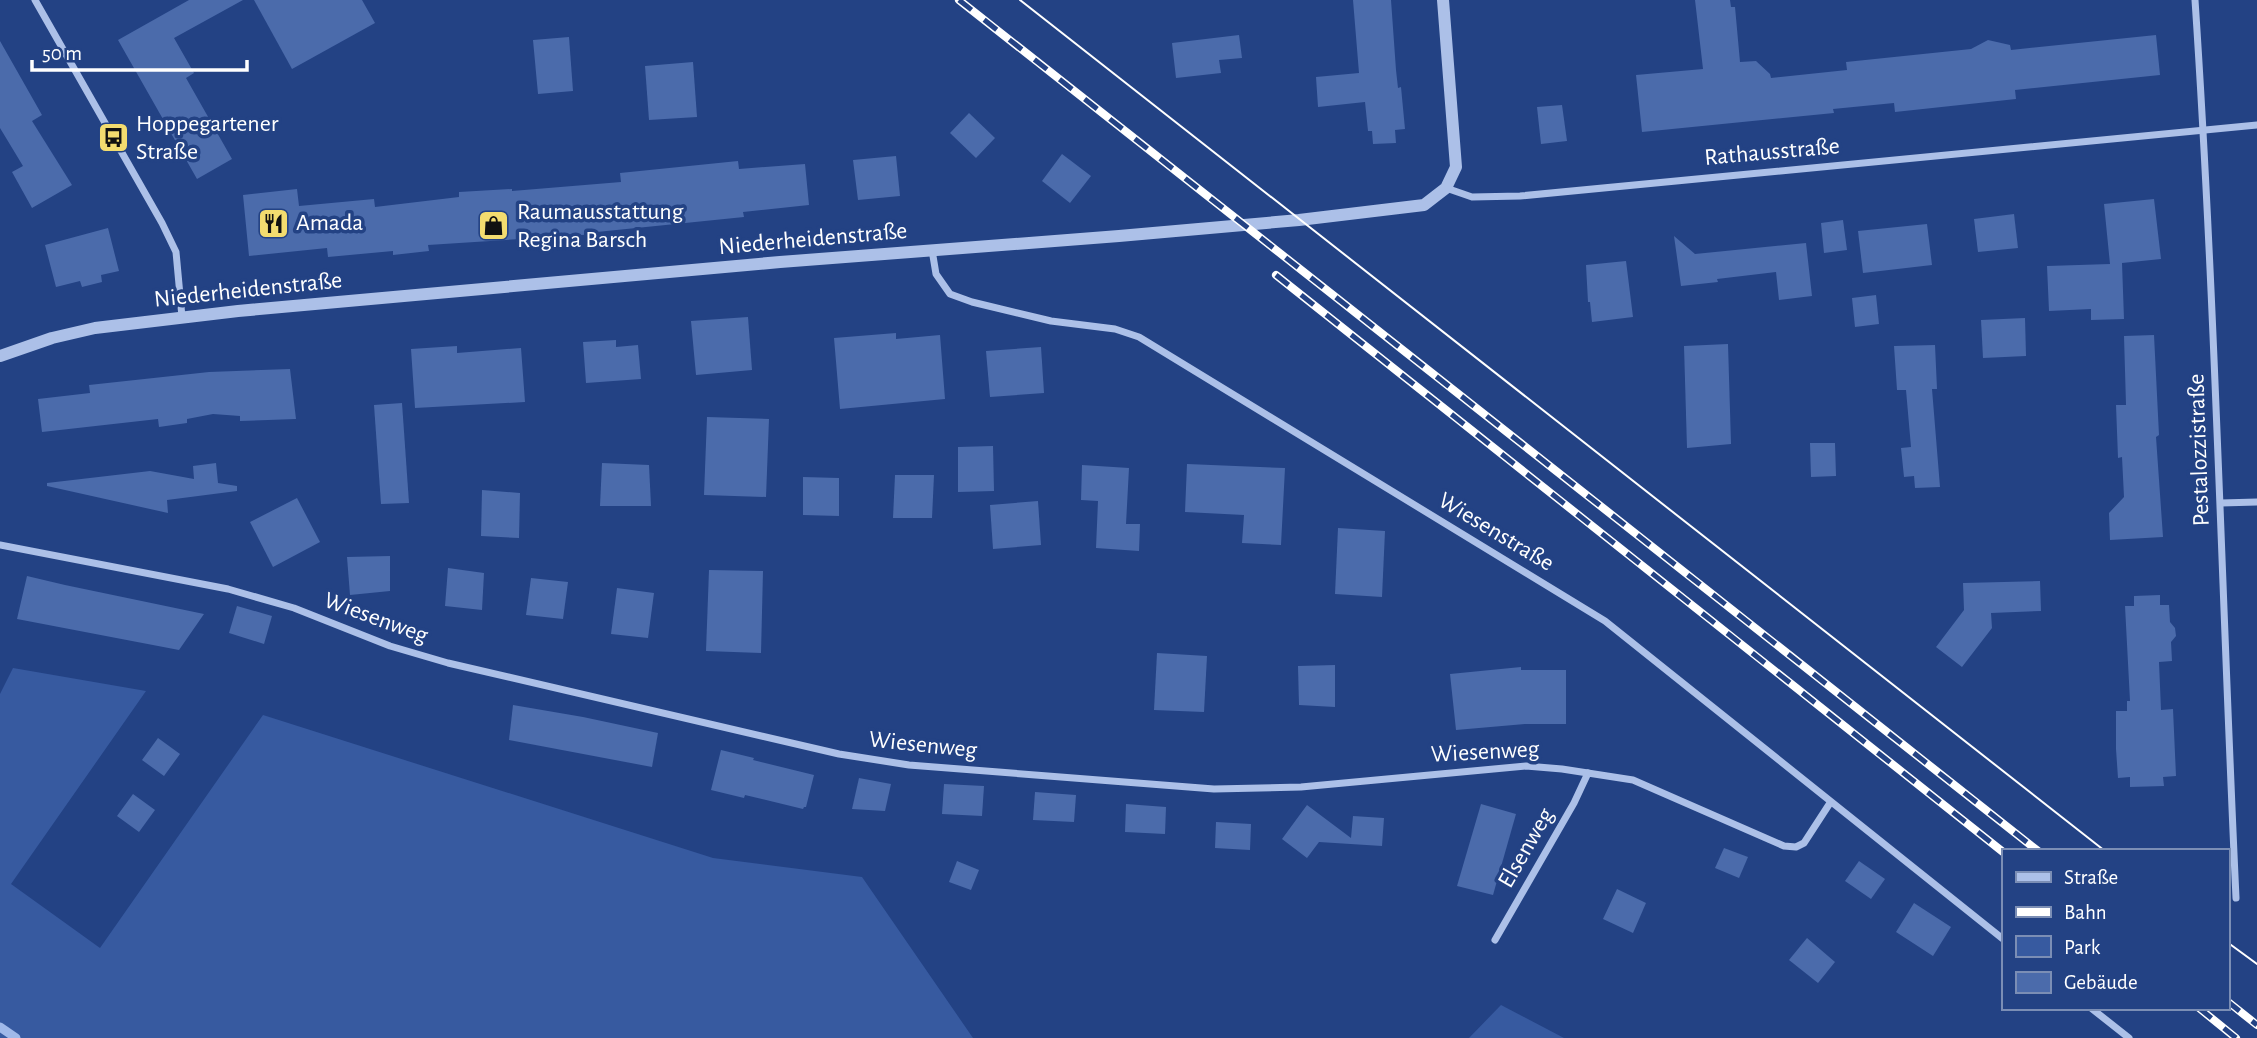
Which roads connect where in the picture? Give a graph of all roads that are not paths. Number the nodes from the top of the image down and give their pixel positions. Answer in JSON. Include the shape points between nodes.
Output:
{"nodes":[{"id":1,"x":35,"y":0,"type":"edge"},
{"id":2,"x":1443,"y":0,"type":"edge"},
{"id":3,"x":2195,"y":0,"type":"edge"},
{"id":4,"x":2257,"y":125,"type":"edge"},
{"id":5,"x":2203,"y":131,"type":"junction"},
{"id":6,"x":1446,"y":188,"type":"junction"},
{"id":7,"x":932,"y":250,"type":"junction"},
{"id":8,"x":183,"y":317,"type":"junction"},
{"id":9,"x":0,"y":356,"type":"edge"},
{"id":10,"x":2257,"y":502,"type":"edge"},
{"id":11,"x":2221,"y":503,"type":"junction"},
{"id":12,"x":0,"y":545,"type":"edge"},
{"id":13,"x":1588,"y":773,"type":"junction"},
{"id":14,"x":1830,"y":803,"type":"junction"},
{"id":15,"x":2236,"y":898,"type":"dead end"},
{"id":16,"x":2002,"y":938,"type":"edge"},
{"id":17,"x":1495,"y":940,"type":"dead end"},
{"id":18,"x":2094,"y":1010,"type":"edge"},
{"id":19,"x":2129,"y":1038,"type":"edge"}],
"edges":[{"from":1,"to":8,"type":"street","via":[[162,223],[176,253]]},
{"from":2,"to":6,"type":"street","via":[[1456,167]]},
{"from":3,"to":5,"type":"street","name":"Pestalozzistraße"},
{"from":4,"to":5,"type":"street","name":"Rathausstraße"},
{"from":5,"to":6,"type":"street","name":"Rathausstraße","via":[[1520,196],[1472,197]]},
{"from":5,"to":11,"type":"street","name":"Pestalozzistraße"},
{"from":6,"to":7,"type":"street","name":"Niederheidenstraße","via":[[1424,205],[1299,220]]},
{"from":7,"to":8,"type":"street","name":"Niederheidenstraße"},
{"from":7,"to":14,"type":"street","name":"Wiesenstraße","via":[[936,274],[950,294],[1051,321],[1115,329],[1139,337],[1538,579],[1605,621]]},
{"from":8,"to":9,"type":"street","name":"Niederheidenstraße","via":[[95,328]]},
{"from":10,"to":11,"type":"street"},
{"from":11,"to":15,"type":"street","name":"Pestalozzistraße"},
{"from":12,"to":13,"type":"street","name":"Wiesenweg","via":[[228,589],[448,663],[839,754],[909,765],[1214,789],[1301,787],[1526,766]]},
{"from":13,"to":14,"type":"street","name":"Wiesenweg","via":[[1633,780],[1784,846],[1804,843]]},
{"from":13,"to":17,"type":"street","name":"Elsenweg"},
{"from":14,"to":16,"type":"street","name":"Wiesenstraße"},
{"from":18,"to":19,"type":"street"}]}
